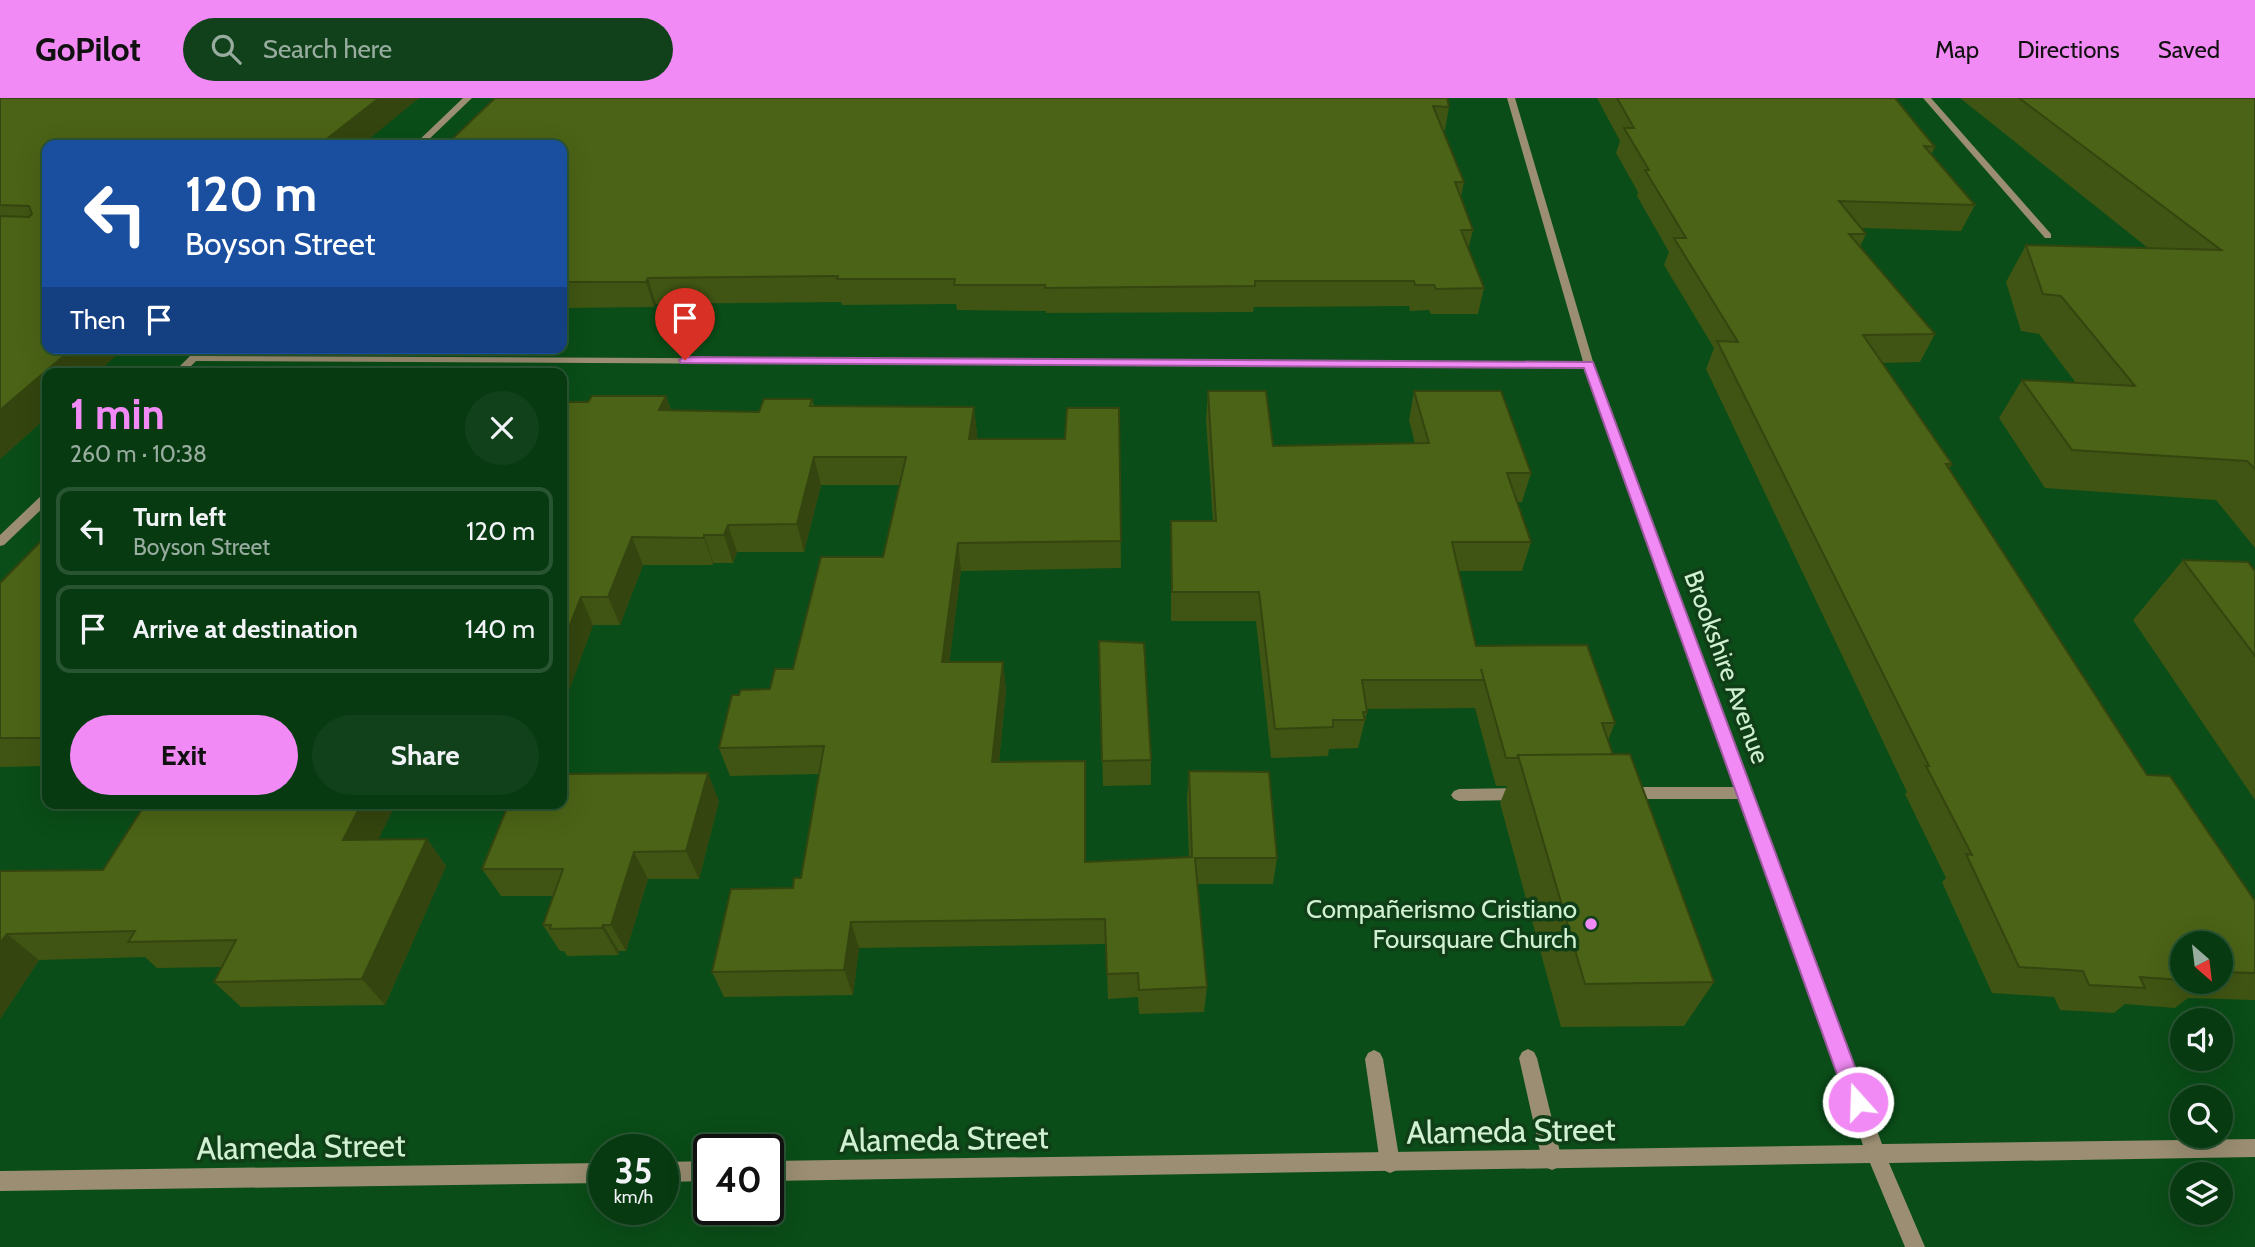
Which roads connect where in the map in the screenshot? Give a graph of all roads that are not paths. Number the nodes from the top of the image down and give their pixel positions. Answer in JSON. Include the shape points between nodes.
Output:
{"nodes":[{"id":1,"x":468,"y":98,"type":"edge"},
{"id":2,"x":1511,"y":98,"type":"edge"},
{"id":3,"x":1927,"y":98,"type":"edge"},
{"id":4,"x":423,"y":140,"type":"edge"},
{"id":5,"x":2048,"y":236,"type":"dead end"},
{"id":6,"x":197,"y":354,"type":"edge"},
{"id":7,"x":192,"y":359,"type":"junction"},
{"id":8,"x":1589,"y":365,"type":"junction"},
{"id":9,"x":183,"y":368,"type":"edge"},
{"id":10,"x":42,"y":502,"type":"edge"},
{"id":11,"x":0,"y":542,"type":"edge"},
{"id":12,"x":1612,"y":793,"type":"edge"},
{"id":13,"x":1745,"y":793,"type":"junction"},
{"id":14,"x":1542,"y":794,"type":"edge"},
{"id":15,"x":1459,"y":795,"type":"dead end"},
{"id":16,"x":1528,"y":1058,"type":"dead end"},
{"id":17,"x":1374,"y":1059,"type":"dead end"},
{"id":18,"x":2255,"y":1148,"type":"edge"},
{"id":19,"x":1876,"y":1154,"type":"junction"},
{"id":20,"x":1552,"y":1160,"type":"junction"},
{"id":21,"x":1390,"y":1163,"type":"junction"},
{"id":22,"x":784,"y":1171,"type":"edge"},
{"id":23,"x":588,"y":1173,"type":"edge"},
{"id":24,"x":0,"y":1181,"type":"edge"},
{"id":25,"x":1915,"y":1247,"type":"edge"}],
"edges":[{"from":1,"to":4,"type":"street"},
{"from":2,"to":8,"type":"street","name":"Brookshire Avenue"},
{"from":3,"to":5,"type":"street"},
{"from":6,"to":7,"type":"street"},
{"from":7,"to":8,"type":"street"},
{"from":7,"to":9,"type":"street"},
{"from":8,"to":13,"type":"street","name":"Brookshire Avenue"},
{"from":10,"to":11,"type":"street"},
{"from":12,"to":13,"type":"street"},
{"from":13,"to":19,"type":"street","name":"Brookshire Avenue"},
{"from":14,"to":15,"type":"street"},
{"from":16,"to":20,"type":"street"},
{"from":17,"to":21,"type":"street"},
{"from":18,"to":19,"type":"street","name":"Alameda Street"},
{"from":19,"to":20,"type":"street","name":"Alameda Street"},
{"from":19,"to":25,"type":"street","name":"Brookshire Avenue"},
{"from":20,"to":21,"type":"street","name":"Alameda Street"},
{"from":21,"to":22,"type":"street","name":"Alameda Street"},
{"from":23,"to":24,"type":"street","name":"Alameda Street"}]}
